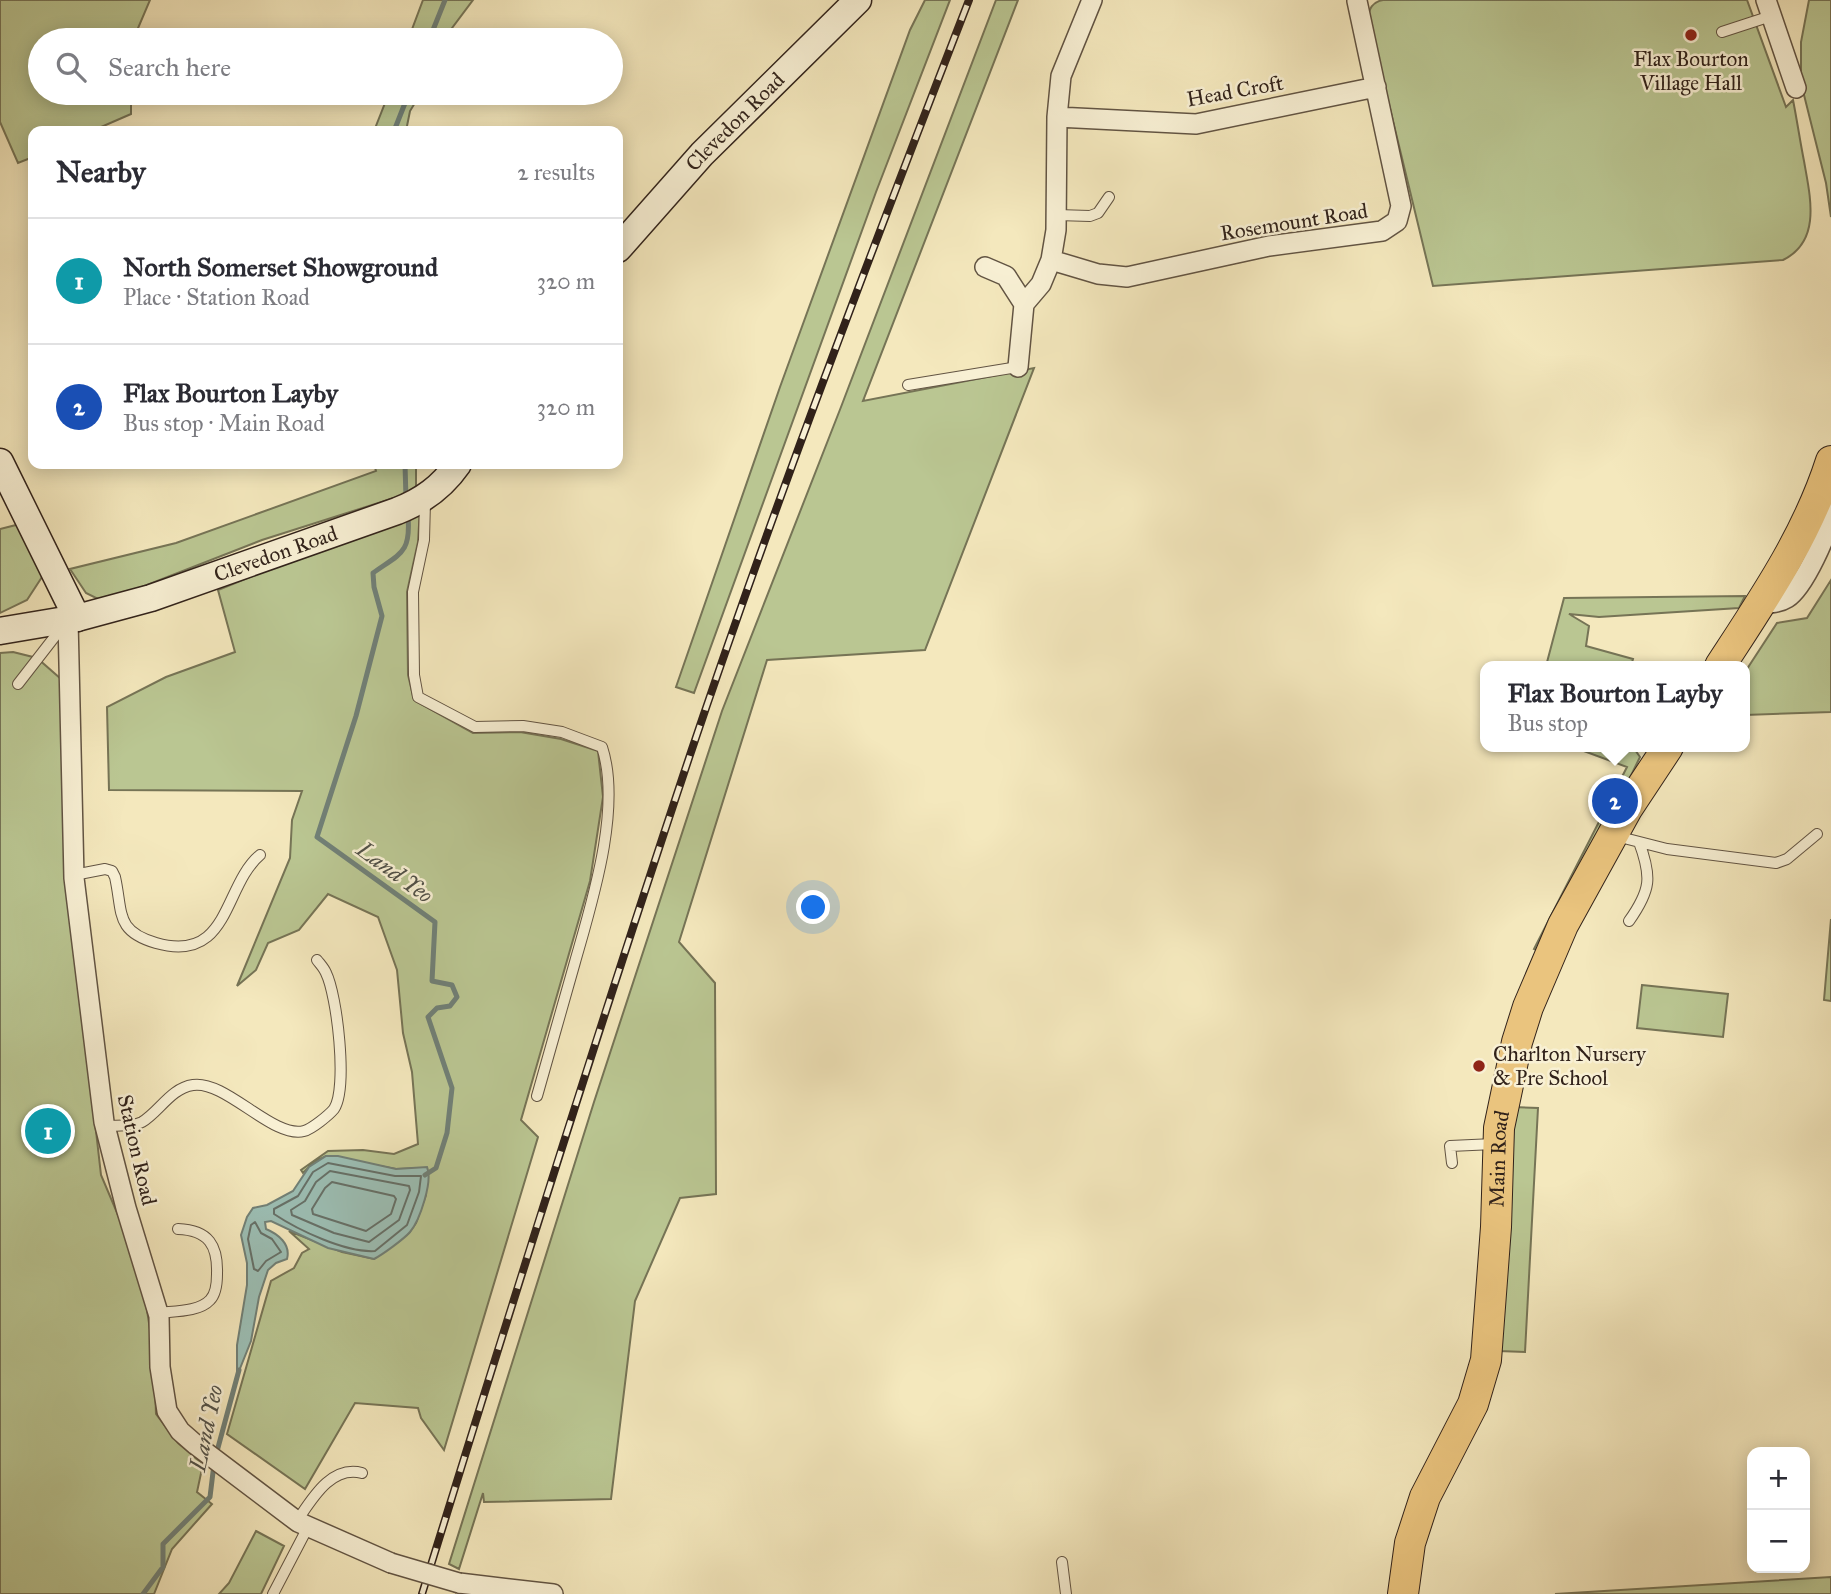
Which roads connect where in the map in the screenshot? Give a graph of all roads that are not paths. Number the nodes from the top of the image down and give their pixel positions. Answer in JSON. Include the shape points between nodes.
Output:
{"nodes":[{"id":1,"x":858,"y":0,"type":"edge"},
{"id":2,"x":1092,"y":0,"type":"edge"},
{"id":3,"x":1358,"y":0,"type":"edge"},
{"id":4,"x":1769,"y":8,"type":"edge"},
{"id":5,"x":1722,"y":32,"type":"dead end"},
{"id":6,"x":1376,"y":87,"type":"junction"},
{"id":7,"x":1796,"y":89,"type":"dead end"},
{"id":8,"x":1057,"y":117,"type":"junction"},
{"id":9,"x":1109,"y":197,"type":"dead end"},
{"id":10,"x":1056,"y":215,"type":"junction"},
{"id":11,"x":623,"y":242,"type":"edge"},
{"id":12,"x":1051,"y":260,"type":"junction"},
{"id":13,"x":985,"y":267,"type":"dead end"},
{"id":14,"x":1024,"y":304,"type":"junction"},
{"id":15,"x":1018,"y":367,"type":"joint"},
{"id":16,"x":908,"y":385,"type":"dead end"},
{"id":17,"x":1831,"y":461,"type":"edge"},
{"id":18,"x":0,"y":462,"type":"edge"},
{"id":19,"x":454,"y":469,"type":"edge"},
{"id":20,"x":413,"y":504,"type":"junction"},
{"id":21,"x":72,"y":619,"type":"junction"},
{"id":22,"x":0,"y":631,"type":"edge"},
{"id":23,"x":1723,"y":661,"type":"edge"},
{"id":24,"x":18,"y":684,"type":"dead end"},
{"id":25,"x":1666,"y":752,"type":"edge"},
{"id":26,"x":1817,"y":834,"type":"dead end"},
{"id":27,"x":1626,"y":838,"type":"junction"},
{"id":28,"x":260,"y":855,"type":"dead end"},
{"id":29,"x":74,"y":875,"type":"junction"},
{"id":30,"x":1629,"y":920,"type":"dead end"},
{"id":31,"x":317,"y":960,"type":"dead end"},
{"id":32,"x":537,"y":1096,"type":"dead end"},
{"id":33,"x":105,"y":1126,"type":"junction"},
{"id":34,"x":1498,"y":1144,"type":"junction"},
{"id":35,"x":1452,"y":1163,"type":"dead end"},
{"id":36,"x":178,"y":1229,"type":"dead end"},
{"id":37,"x":158,"y":1313,"type":"junction"},
{"id":38,"x":362,"y":1473,"type":"dead end"},
{"id":39,"x":302,"y":1524,"type":"junction"},
{"id":40,"x":1062,"y":1562,"type":"dead end"},
{"id":41,"x":276,"y":1592,"type":"edge"},
{"id":42,"x":554,"y":1594,"type":"edge"},
{"id":43,"x":1066,"y":1594,"type":"edge"},
{"id":44,"x":1404,"y":1594,"type":"edge"}],
"edges":[{"from":1,"to":11,"type":"main road","name":"Clevedon Road","via":[[702,153]]},
{"from":2,"to":8,"type":"street","via":[[1061,76]]},
{"from":3,"to":6,"type":"street","name":"Rosemount Road"},
{"from":4,"to":5,"type":"lane"},
{"from":4,"to":7,"type":"street"},
{"from":6,"to":8,"type":"street","name":"Head Croft","via":[[1196,124]]},
{"from":6,"to":12,"type":"street","name":"Rosemount Road","via":[[1401,206],[1396,221],[1382,230],[1269,246],[1127,277]]},
{"from":8,"to":10,"type":"street"},
{"from":9,"to":10,"type":"lane","via":[[1098,213],[1090,216]]},
{"from":10,"to":12,"type":"street"},
{"from":12,"to":14,"type":"street","via":[[1041,284]]},
{"from":13,"to":14,"type":"street","via":[[1006,276]]},
{"from":14,"to":15,"type":"street"},
{"from":15,"to":16,"type":"lane"},
{"from":17,"to":23,"type":"main road","via":[[1799,541]]},
{"from":18,"to":21,"type":"main road"},
{"from":19,"to":20,"type":"main road","name":"Clevedon Road"},
{"from":20,"to":21,"type":"main road","name":"Clevedon Road","via":[[151,598]]},
{"from":20,"to":32,"type":"lane","via":[[424,540],[413,592],[418,696],[475,727],[523,726],[562,732],[602,747],[607,763],[610,795],[597,884]]},
{"from":21,"to":22,"type":"main road","name":"Clevedon Road"},
{"from":21,"to":24,"type":"lane"},
{"from":21,"to":29,"type":"street","name":"Station Road"},
{"from":25,"to":27,"type":"main road","name":"Main Road"},
{"from":26,"to":27,"type":"lane","via":[[1776,863],[1667,849]]},
{"from":27,"to":30,"type":"lane","via":[[1649,876],[1642,902]]},
{"from":27,"to":34,"type":"main road","name":"Main Road","via":[[1563,925],[1528,1007]]},
{"from":28,"to":29,"type":"lane","via":[[246,871],[215,930],[194,943],[158,943],[128,930],[112,871]]},
{"from":29,"to":33,"type":"street","name":"Station Road"},
{"from":31,"to":33,"type":"lane","via":[[327,973],[336,1010],[341,1065],[334,1109],[304,1131],[289,1130],[211,1087],[193,1085],[174,1093],[140,1124]]},
{"from":33,"to":37,"type":"street","name":"Station Road"},
{"from":34,"to":35,"type":"lane","via":[[1450,1146]]},
{"from":34,"to":44,"type":"main road","name":"Main Road","via":[[1486,1360],[1473,1404],[1425,1497],[1410,1543]]},
{"from":36,"to":37,"type":"lane","via":[[211,1240],[217,1280],[213,1298],[195,1307]]},
{"from":37,"to":39,"type":"street","name":"Station Road","via":[[167,1411],[180,1431]]},
{"from":38,"to":39,"type":"lane","via":[[346,1471],[329,1480]]},
{"from":39,"to":41,"type":"lane"},
{"from":39,"to":42,"type":"street","name":"Station Road","bridge":true,"via":[[391,1563],[459,1583]]},
{"from":40,"to":43,"type":"lane"}]}
